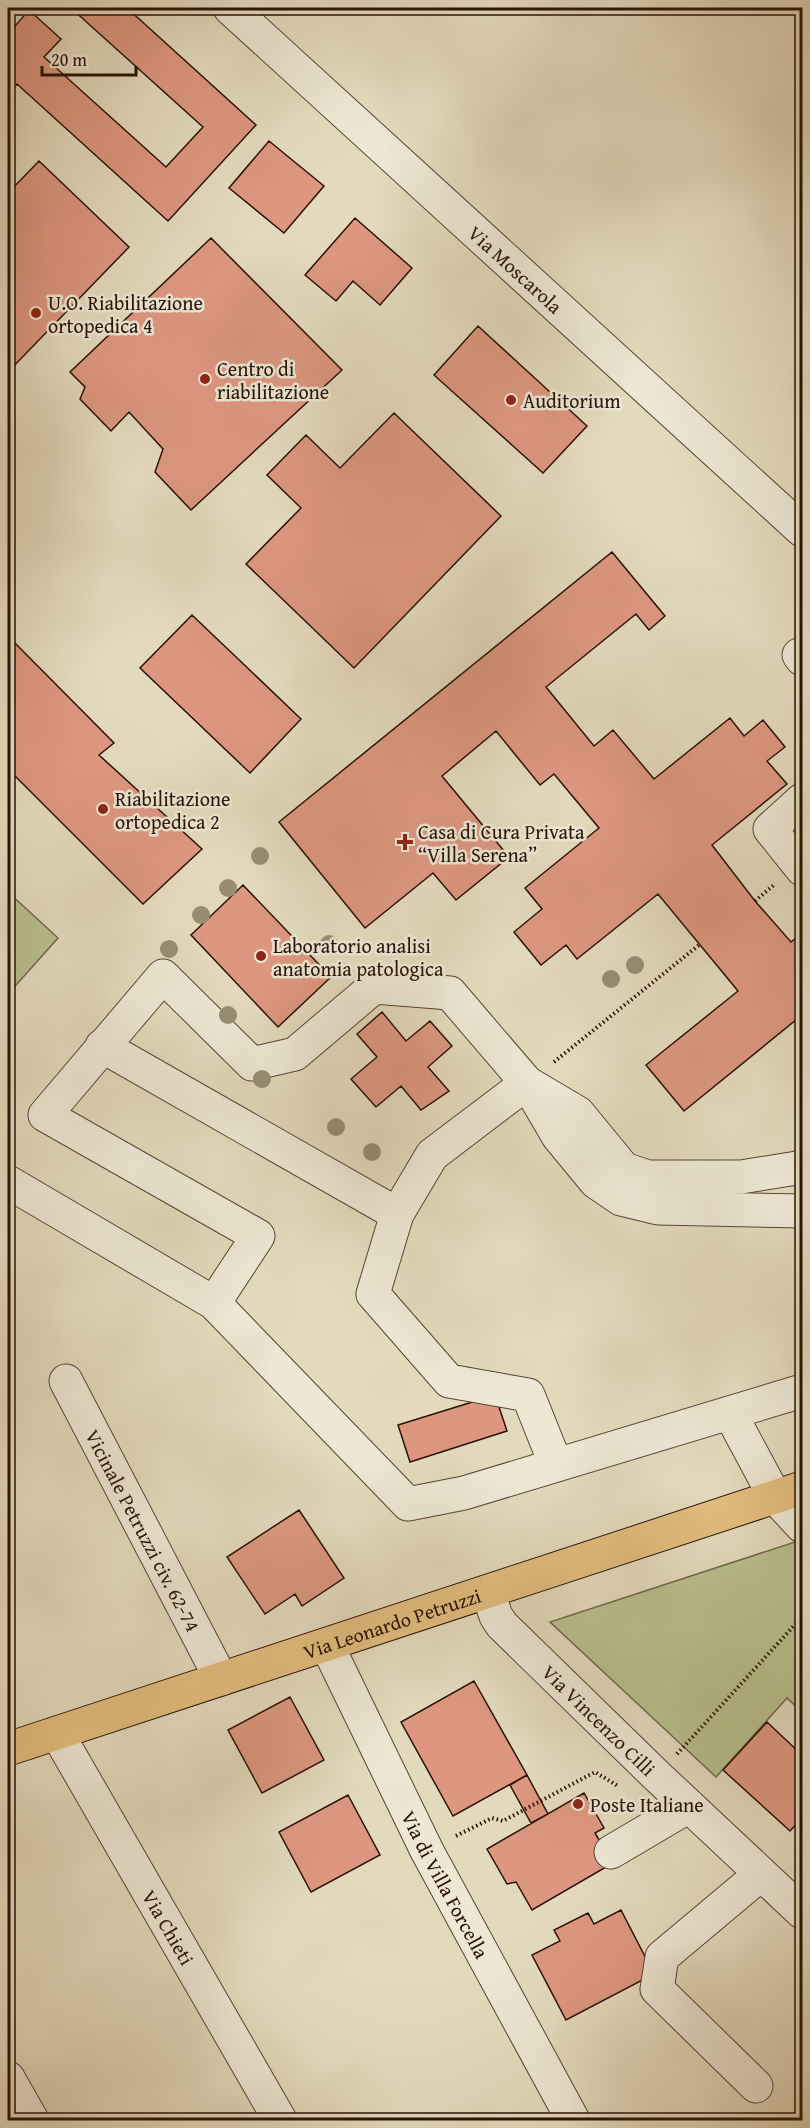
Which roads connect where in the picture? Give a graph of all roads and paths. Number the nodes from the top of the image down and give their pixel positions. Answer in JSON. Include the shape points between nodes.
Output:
{"nodes":[{"id":1,"x":230,"y":8,"type":"edge"},
{"id":2,"x":802,"y":530,"type":"edge"},
{"id":3,"x":802,"y":800,"type":"edge"},
{"id":4,"x":802,"y":869,"type":"edge"},
{"id":5,"x":699,"y":945,"type":"dead end"},
{"id":6,"x":798,"y":1018,"type":"dead end"},
{"id":7,"x":802,"y":1023,"type":"edge"},
{"id":8,"x":102,"y":1046,"type":"junction"},
{"id":9,"x":527,"y":1083,"type":"junction"},
{"id":10,"x":802,"y":1166,"type":"edge"},
{"id":11,"x":8,"y":1182,"type":"edge"},
{"id":12,"x":802,"y":1211,"type":"edge"},
{"id":13,"x":397,"y":1214,"type":"junction"},
{"id":14,"x":214,"y":1303,"type":"junction"},
{"id":15,"x":66,"y":1381,"type":"dead end"},
{"id":16,"x":802,"y":1391,"type":"edge"},
{"id":17,"x":730,"y":1413,"type":"junction"},
{"id":18,"x":556,"y":1465,"type":"junction"},
{"id":19,"x":789,"y":1493,"type":"edge"},
{"id":20,"x":802,"y":1526,"type":"edge"},
{"id":21,"x":488,"y":1593,"type":"junction"},
{"id":22,"x":802,"y":1617,"type":"edge"},
{"id":23,"x":327,"y":1645,"type":"junction"},
{"id":24,"x":221,"y":1679,"type":"junction"},
{"id":25,"x":57,"y":1733,"type":"junction"},
{"id":26,"x":8,"y":1749,"type":"edge"},
{"id":27,"x":657,"y":1776,"type":"junction"},
{"id":28,"x":623,"y":1789,"type":"dead end"},
{"id":29,"x":689,"y":1806,"type":"junction"},
{"id":30,"x":451,"y":1839,"type":"dead end"},
{"id":31,"x":611,"y":1852,"type":"dead end"},
{"id":32,"x":762,"y":1874,"type":"junction"},
{"id":33,"x":802,"y":1912,"type":"edge"},
{"id":34,"x":8,"y":2078,"type":"edge"},
{"id":35,"x":756,"y":2086,"type":"dead end"},
{"id":36,"x":32,"y":2121,"type":"edge"},
{"id":37,"x":280,"y":2121,"type":"edge"},
{"id":38,"x":573,"y":2121,"type":"edge"}],
"edges":[{"from":1,"to":2,"type":"street","name":"Via Moscarola"},
{"from":3,"to":4,"type":"street","via":[[770,830]]},
{"from":5,"to":9,"type":"path"},
{"from":6,"to":7,"type":"path"},
{"from":8,"to":9,"type":"street","via":[[163,976],[252,1064],[295,1054],[374,987],[450,993]]},
{"from":8,"to":13,"type":"street"},
{"from":8,"to":14,"type":"street","via":[[45,1115],[258,1236]]},
{"from":9,"to":10,"type":"street","via":[[578,1113],[624,1169],[648,1177],[741,1177]]},
{"from":9,"to":12,"type":"street","via":[[558,1137],[596,1182],[621,1199],[658,1208]]},
{"from":9,"to":13,"type":"street","via":[[432,1155]]},
{"from":11,"to":14,"type":"street"},
{"from":13,"to":18,"type":"street","via":[[373,1294],[449,1381],[528,1395]]},
{"from":14,"to":18,"type":"street","via":[[408,1504],[464,1493]]},
{"from":15,"to":24,"type":"street","name":"Vicinale Petruzzi civ. 62-74"},
{"from":16,"to":17,"type":"street"},
{"from":17,"to":18,"type":"street"},
{"from":17,"to":19,"type":"street"},
{"from":19,"to":20,"type":"street"},
{"from":19,"to":21,"type":"main road","name":"Via Leonardo Petruzzi"},
{"from":21,"to":23,"type":"main road","name":"Via Leonardo Petruzzi"},
{"from":21,"to":27,"type":"street","name":"Via Vincenzo Cilli","via":[[502,1625]]},
{"from":22,"to":27,"type":"path"},
{"from":23,"to":24,"type":"main road","name":"Via Leonardo Petruzzi"},
{"from":23,"to":38,"type":"street","name":"Via di Villa Forcella","via":[[427,1851]]},
{"from":24,"to":25,"type":"main road","name":"Via Leonardo Petruzzi"},
{"from":25,"to":26,"type":"main road","name":"Via Leonardo Petruzzi"},
{"from":25,"to":37,"type":"street","name":"Via Chieti"},
{"from":27,"to":29,"type":"street","name":"Via Vincenzo Cilli"},
{"from":28,"to":30,"type":"path","via":[[595,1772],[503,1821],[492,1818]]},
{"from":29,"to":31,"type":"street"},
{"from":29,"to":32,"type":"street","name":"Via Vincenzo Cilli"},
{"from":32,"to":33,"type":"street","name":"Via Vincenzo Cilli"},
{"from":32,"to":35,"type":"street","via":[[662,1958],[657,1989]]},
{"from":34,"to":36,"type":"street"}]}
